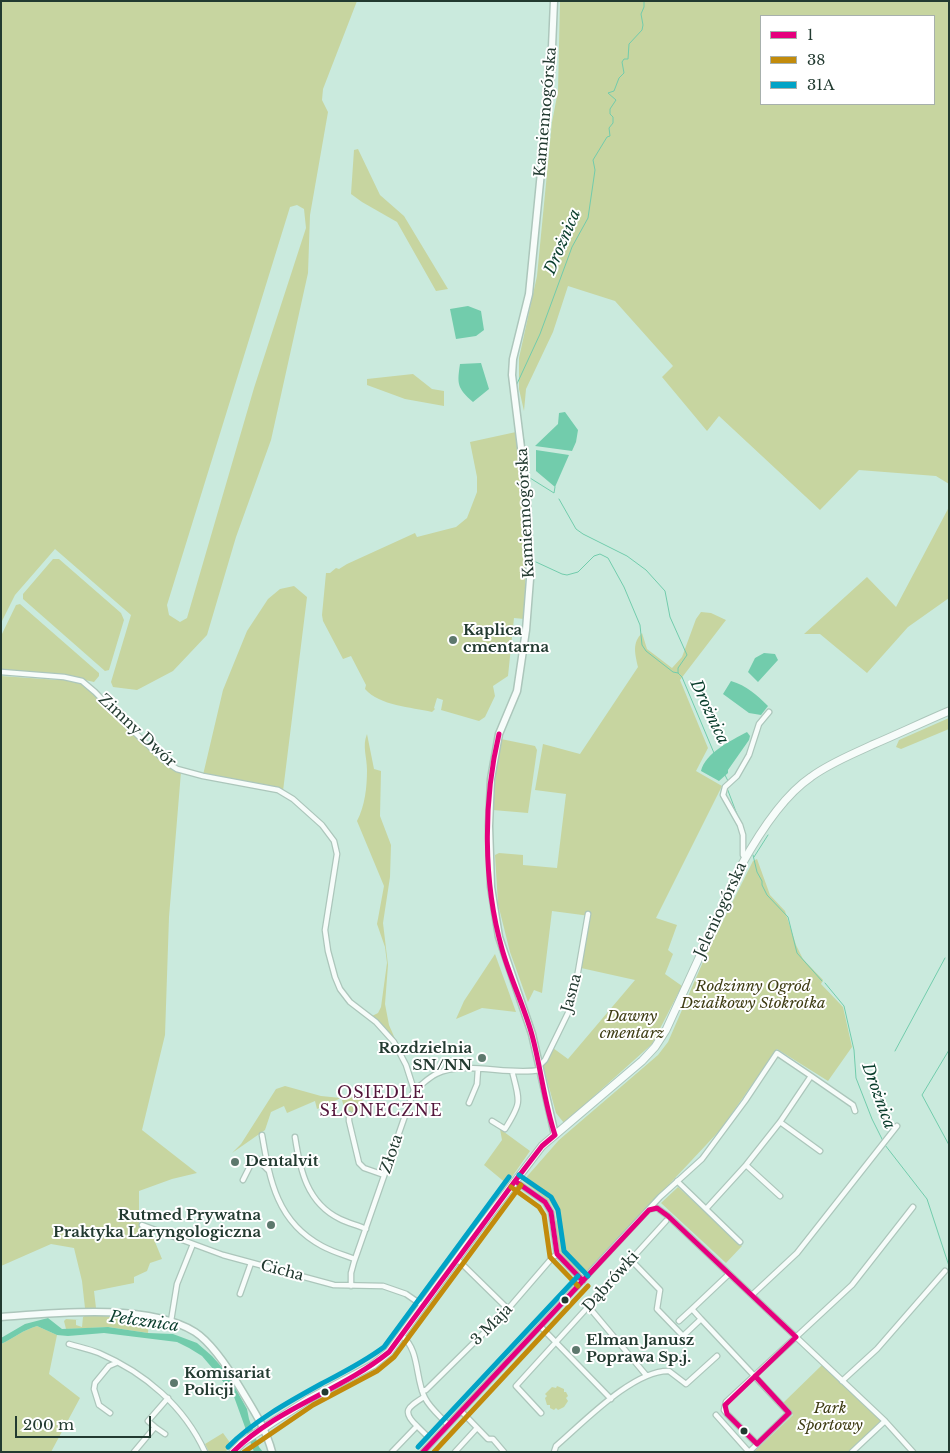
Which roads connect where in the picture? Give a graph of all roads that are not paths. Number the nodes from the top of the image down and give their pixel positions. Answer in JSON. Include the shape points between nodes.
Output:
{"nodes":[{"id":1,"x":554,"y":1,"type":"edge"},
{"id":2,"x":1,"y":672,"type":"edge"},
{"id":3,"x":949,"y":711,"type":"edge"},
{"id":4,"x":769,"y":712,"type":"dead end"},
{"id":5,"x":745,"y":858,"type":"junction"},
{"id":6,"x":588,"y":914,"type":"dead end"},
{"id":7,"x":539,"y":1068,"type":"junction"},
{"id":8,"x":478,"y":1070,"type":"junction"},
{"id":9,"x":512,"y":1071,"type":"junction"},
{"id":10,"x":811,"y":1076,"type":"junction"},
{"id":11,"x":414,"y":1090,"type":"junction"},
{"id":12,"x":469,"y":1103,"type":"dead end"},
{"id":13,"x":855,"y":1110,"type":"dead end"},
{"id":14,"x":349,"y":1114,"type":"dead end"},
{"id":15,"x":550,"y":1118,"type":"junction"},
{"id":16,"x":492,"y":1121,"type":"dead end"},
{"id":17,"x":780,"y":1122,"type":"junction"},
{"id":18,"x":567,"y":1125,"type":"junction"},
{"id":19,"x":897,"y":1126,"type":"dead end"},
{"id":20,"x":262,"y":1135,"type":"dead end"},
{"id":21,"x":554,"y":1135,"type":"junction"},
{"id":22,"x":295,"y":1136,"type":"dead end"},
{"id":23,"x":820,"y":1151,"type":"dead end"},
{"id":24,"x":746,"y":1165,"type":"junction"},
{"id":25,"x":269,"y":1171,"type":"junction"},
{"id":26,"x":384,"y":1175,"type":"junction"},
{"id":27,"x":243,"y":1180,"type":"dead end"},
{"id":28,"x":515,"y":1181,"type":"junction"},
{"id":29,"x":676,"y":1181,"type":"junction"},
{"id":30,"x":780,"y":1196,"type":"dead end"},
{"id":31,"x":913,"y":1207,"type":"dead end"},
{"id":32,"x":706,"y":1209,"type":"junction"},
{"id":33,"x":649,"y":1210,"type":"junction"},
{"id":34,"x":666,"y":1221,"type":"dead end"},
{"id":35,"x":142,"y":1225,"type":"dead end"},
{"id":36,"x":366,"y":1229,"type":"junction"},
{"id":37,"x":740,"y":1242,"type":"dead end"},
{"id":38,"x":193,"y":1244,"type":"junction"},
{"id":39,"x":557,"y":1254,"type":"junction"},
{"id":40,"x":457,"y":1258,"type":"junction"},
{"id":41,"x":355,"y":1259,"type":"junction"},
{"id":42,"x":631,"y":1260,"type":"junction"},
{"id":43,"x":251,"y":1263,"type":"junction"},
{"id":44,"x":945,"y":1271,"type":"dead end"},
{"id":45,"x":729,"y":1274,"type":"junction"},
{"id":46,"x":583,"y":1280,"type":"junction"},
{"id":47,"x":351,"y":1286,"type":"junction"},
{"id":48,"x":240,"y":1294,"type":"dead end"},
{"id":49,"x":752,"y":1296,"type":"junction"},
{"id":50,"x":422,"y":1305,"type":"junction"},
{"id":51,"x":588,"y":1306,"type":"junction"},
{"id":52,"x":508,"y":1309,"type":"junction"},
{"id":53,"x":692,"y":1309,"type":"junction"},
{"id":54,"x":1,"y":1317,"type":"edge"},
{"id":55,"x":701,"y":1319,"type":"junction"},
{"id":56,"x":171,"y":1321,"type":"junction"},
{"id":57,"x":679,"y":1321,"type":"dead end"},
{"id":58,"x":540,"y":1326,"type":"junction"},
{"id":59,"x":402,"y":1336,"type":"junction"},
{"id":60,"x":796,"y":1337,"type":"junction"},
{"id":61,"x":555,"y":1342,"type":"junction"},
{"id":62,"x":69,"y":1344,"type":"dead end"},
{"id":63,"x":717,"y":1356,"type":"dead end"},
{"id":64,"x":116,"y":1362,"type":"junction"},
{"id":65,"x":646,"y":1375,"type":"junction"},
{"id":66,"x":755,"y":1376,"type":"junction"},
{"id":67,"x":842,"y":1381,"type":"junction"},
{"id":68,"x":422,"y":1391,"type":"junction"},
{"id":69,"x":424,"y":1397,"type":"junction"},
{"id":70,"x":168,"y":1398,"type":"junction"},
{"id":71,"x":610,"y":1399,"type":"junction"},
{"id":72,"x":462,"y":1411,"type":"junction"},
{"id":73,"x":110,"y":1413,"type":"dead end"},
{"id":74,"x":541,"y":1413,"type":"dead end"},
{"id":75,"x":716,"y":1415,"type":"dead end"},
{"id":76,"x":885,"y":1421,"type":"junction"},
{"id":77,"x":448,"y":1425,"type":"junction"},
{"id":78,"x":417,"y":1426,"type":"junction"},
{"id":79,"x":155,"y":1427,"type":"junction"},
{"id":80,"x":477,"y":1428,"type":"junction"},
{"id":81,"x":261,"y":1430,"type":"junction"},
{"id":82,"x":165,"y":1434,"type":"dead end"},
{"id":83,"x":428,"y":1436,"type":"dead end"},
{"id":84,"x":756,"y":1444,"type":"junction"},
{"id":85,"x":134,"y":1452,"type":"edge"},
{"id":86,"x":205,"y":1452,"type":"edge"},
{"id":87,"x":233,"y":1452,"type":"edge"},
{"id":88,"x":272,"y":1452,"type":"edge"},
{"id":89,"x":392,"y":1452,"type":"edge"},
{"id":90,"x":424,"y":1452,"type":"edge"},
{"id":91,"x":455,"y":1452,"type":"edge"},
{"id":92,"x":504,"y":1452,"type":"edge"},
{"id":93,"x":554,"y":1452,"type":"edge"},
{"id":94,"x":852,"y":1452,"type":"edge"},
{"id":95,"x":913,"y":1452,"type":"edge"}],
"edges":[{"from":1,"to":7,"type":"street","name":"Kamiennogórska","via":[[551,70],[529,294],[512,374],[527,496],[530,579],[526,630],[518,691],[500,729],[496,747],[489,826],[491,887],[499,937],[526,1014]]},
{"from":2,"to":11,"type":"street","name":"Zimny Dwór","via":[[82,681],[177,769],[278,790],[322,825],[334,841],[337,854],[325,930],[335,977],[350,1002],[376,1022],[394,1042]]},
{"from":3,"to":5,"type":"main road","name":"Jeleniogórska","via":[[810,777],[770,820]]},
{"from":4,"to":5,"type":"street","via":[[759,724],[749,755],[737,776],[725,787],[723,795],[740,825]]},
{"from":5,"to":18,"type":"main road","name":"Jeleniogórska","via":[[661,1038],[642,1061]]},
{"from":6,"to":7,"type":"street","name":"Jasna","via":[[569,1011]]},
{"from":7,"to":9,"type":"street"},
{"from":7,"to":15,"type":"street","name":"Kamiennogórska"},
{"from":8,"to":9,"type":"street"},
{"from":8,"to":11,"type":"street","via":[[444,1071],[428,1078]]},
{"from":8,"to":12,"type":"street","via":[[477,1084]]},
{"from":9,"to":16,"type":"street","via":[[518,1095],[516,1110],[504,1129]]},
{"from":10,"to":13,"type":"street","via":[[853,1105]]},
{"from":10,"to":17,"type":"street"},
{"from":10,"to":29,"type":"street","via":[[777,1053],[702,1159]]},
{"from":11,"to":26,"type":"street","name":"Złota"},
{"from":14,"to":26,"type":"street","via":[[358,1163]]},
{"from":15,"to":18,"type":"street","via":[[558,1124]]},
{"from":15,"to":21,"type":"street","name":"Kamiennogórska"},
{"from":17,"to":23,"type":"street"},
{"from":17,"to":24,"type":"street"},
{"from":18,"to":21,"type":"main road","name":"Jeleniogórska"},
{"from":19,"to":49,"type":"street","via":[[797,1253]]},
{"from":20,"to":25,"type":"street"},
{"from":21,"to":28,"type":"main road","name":"Jeleniogórska"},
{"from":22,"to":36,"type":"street","via":[[304,1181],[313,1197],[332,1215]]},
{"from":24,"to":30,"type":"street"},
{"from":24,"to":32,"type":"street"},
{"from":25,"to":27,"type":"street","via":[[256,1159]]},
{"from":25,"to":41,"type":"street","via":[[272,1187],[284,1212],[302,1232],[321,1246]]},
{"from":26,"to":36,"type":"street","name":"Złota"},
{"from":28,"to":39,"type":"street","via":[[545,1202],[551,1212]]},
{"from":28,"to":40,"type":"main road","name":"Jeleniogórska"},
{"from":29,"to":32,"type":"street"},
{"from":29,"to":33,"type":"street"},
{"from":31,"to":60,"type":"street","via":[[852,1285]]},
{"from":32,"to":37,"type":"street"},
{"from":33,"to":45,"type":"street","via":[[662,1210]]},
{"from":33,"to":46,"type":"street"},
{"from":34,"to":42,"type":"street","name":"Dąbrówki"},
{"from":35,"to":38,"type":"street","name":"Cicha"},
{"from":36,"to":41,"type":"street","name":"Złota"},
{"from":38,"to":43,"type":"street","name":"Cicha"},
{"from":38,"to":56,"type":"street","via":[[177,1284]]},
{"from":39,"to":46,"type":"street"},
{"from":39,"to":52,"type":"street","name":"3 Maja"},
{"from":40,"to":50,"type":"main road","name":"Jeleniogórska"},
{"from":40,"to":52,"type":"street"},
{"from":41,"to":47,"type":"street","name":"Złota","via":[[350,1273]]},
{"from":42,"to":51,"type":"street","name":"Dąbrówki"},
{"from":42,"to":55,"type":"street","via":[[660,1290],[657,1309],[683,1336]]},
{"from":43,"to":47,"type":"street","name":"Cicha","via":[[334,1286]]},
{"from":43,"to":48,"type":"street"},
{"from":44,"to":67,"type":"street","via":[[877,1349]]},
{"from":45,"to":49,"type":"street"},
{"from":45,"to":53,"type":"street"},
{"from":46,"to":58,"type":"street"},
{"from":47,"to":50,"type":"street","name":"Cicha","via":[[383,1286],[406,1294]]},
{"from":49,"to":60,"type":"street"},
{"from":50,"to":59,"type":"main road","name":"Jeleniogórska"},
{"from":51,"to":61,"type":"street","name":"Dąbrówki"},
{"from":51,"to":65,"type":"street"},
{"from":52,"to":68,"type":"street","name":"3 Maja"},
{"from":53,"to":55,"type":"street"},
{"from":53,"to":57,"type":"street"},
{"from":54,"to":56,"type":"street","via":[[104,1312]]},
{"from":55,"to":66,"type":"street"},
{"from":56,"to":81,"type":"street","via":[[196,1333],[230,1371]]},
{"from":58,"to":61,"type":"street"},
{"from":58,"to":72,"type":"street"},
{"from":59,"to":68,"type":"street","via":[[413,1352]]},
{"from":59,"to":81,"type":"main road","name":"Jeleniogórska","via":[[373,1365],[309,1399]]},
{"from":60,"to":66,"type":"street"},
{"from":60,"to":67,"type":"street"},
{"from":61,"to":71,"type":"street"},
{"from":61,"to":74,"type":"street","name":"Dąbrówki","via":[[516,1386]]},
{"from":62,"to":64,"type":"street"},
{"from":63,"to":65,"type":"street","via":[[686,1384],[669,1371]]},
{"from":64,"to":70,"type":"street"},
{"from":64,"to":73,"type":"street","via":[[108,1366],[94,1389],[99,1405]]},
{"from":65,"to":71,"type":"street"},
{"from":66,"to":84,"type":"street","via":[[726,1402],[724,1410]]},
{"from":66,"to":84,"type":"street","via":[[789,1413]]},
{"from":67,"to":76,"type":"street"},
{"from":68,"to":69,"type":"street"},
{"from":69,"to":77,"type":"street"},
{"from":69,"to":78,"type":"street","via":[[407,1411],[408,1418]]},
{"from":70,"to":79,"type":"street","via":[[148,1421]]},
{"from":70,"to":86,"type":"street","via":[[191,1426]]},
{"from":71,"to":93,"type":"street","via":[[556,1446]]},
{"from":72,"to":77,"type":"street"},
{"from":72,"to":80,"type":"street"},
{"from":75,"to":84,"type":"street","via":[[749,1452]]},
{"from":76,"to":94,"type":"street"},
{"from":76,"to":95,"type":"street"},
{"from":77,"to":90,"type":"street"},
{"from":78,"to":83,"type":"street"},
{"from":78,"to":89,"type":"street"},
{"from":79,"to":82,"type":"street"},
{"from":79,"to":85,"type":"street"},
{"from":80,"to":91,"type":"street"},
{"from":80,"to":92,"type":"street"},
{"from":81,"to":87,"type":"main road","name":"Jeleniogórska"},
{"from":81,"to":88,"type":"street"}]}
